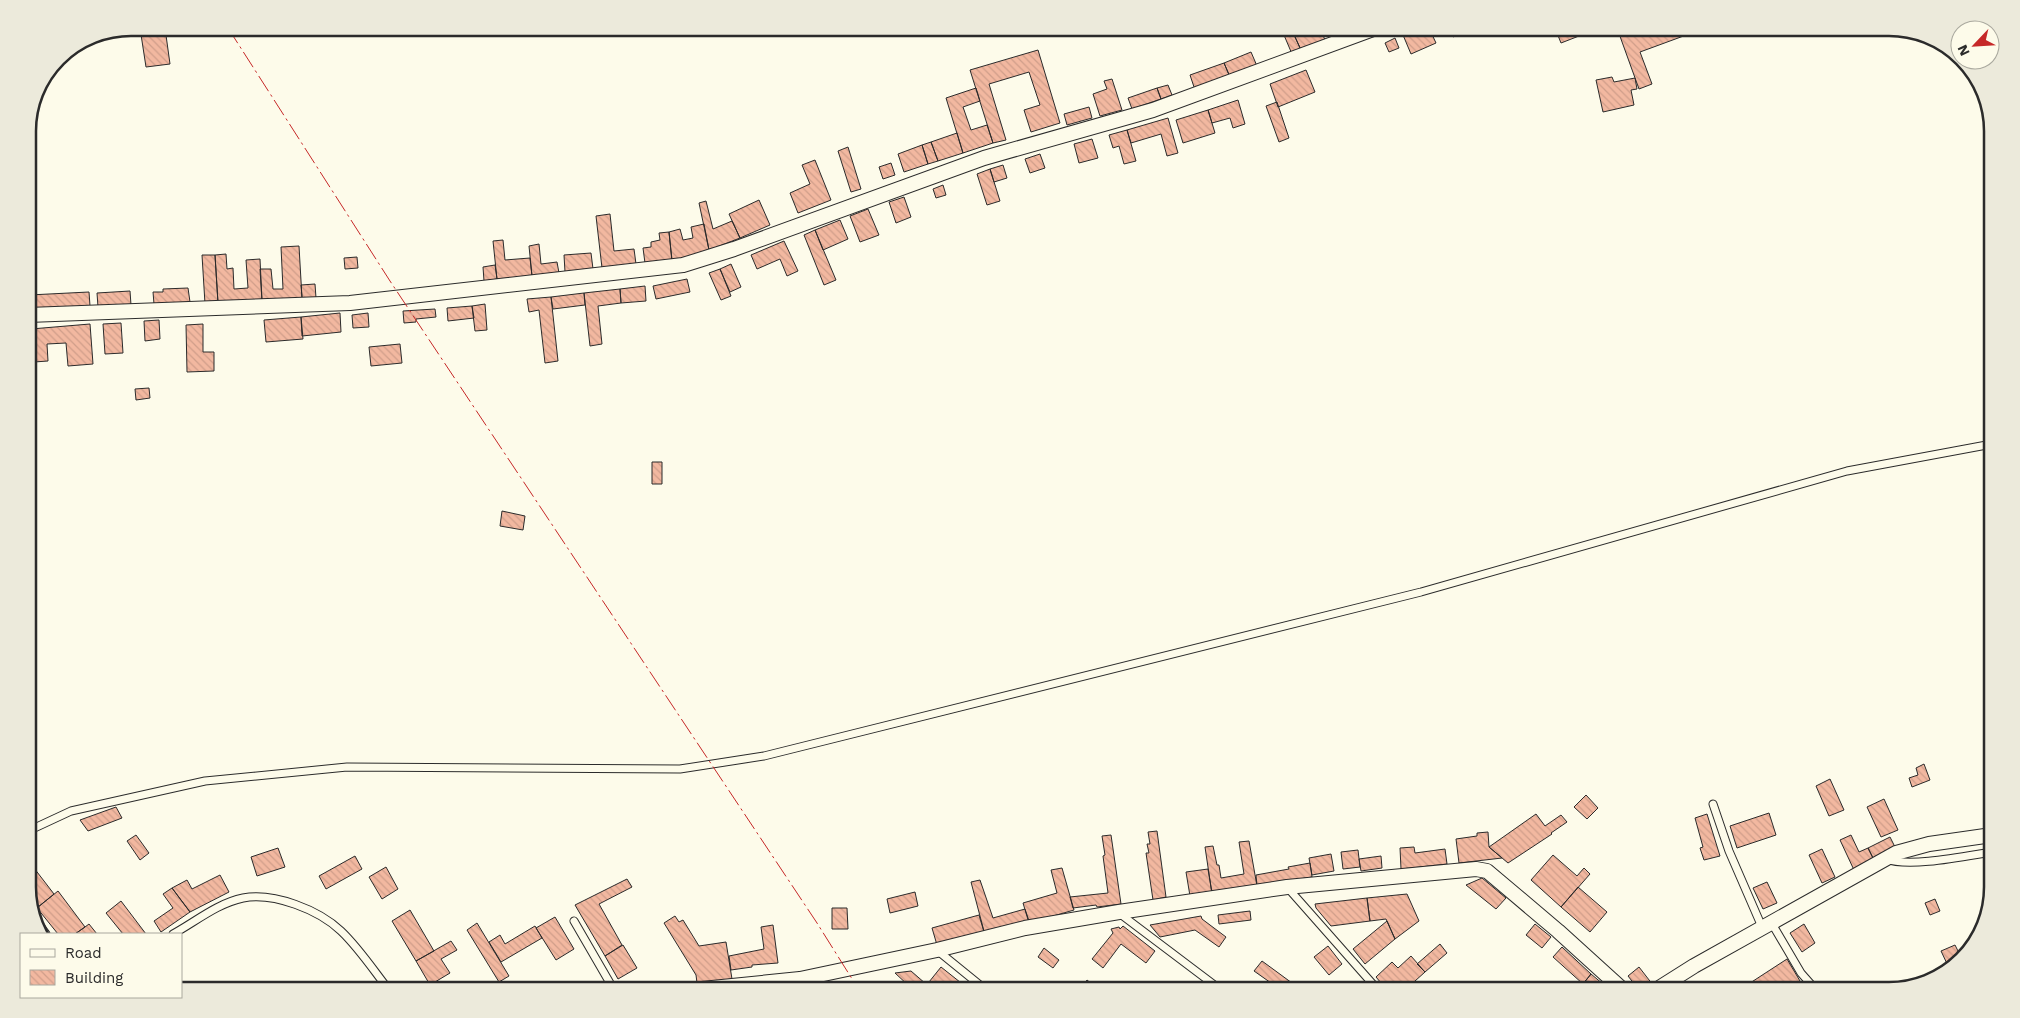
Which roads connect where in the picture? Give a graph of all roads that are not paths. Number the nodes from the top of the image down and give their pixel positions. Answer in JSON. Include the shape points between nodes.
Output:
{"nodes":[{"id":1,"x":1354,"y":36,"type":"edge"},
{"id":2,"x":36,"y":315,"type":"edge"},
{"id":3,"x":1984,"y":445,"type":"edge"},
{"id":4,"x":1713,"y":804,"type":"dead end"},
{"id":5,"x":36,"y":827,"type":"edge"},
{"id":6,"x":1984,"y":836,"type":"edge"},
{"id":7,"x":1984,"y":853,"type":"edge"},
{"id":8,"x":1886,"y":859,"type":"junction"},
{"id":9,"x":1287,"y":887,"type":"junction"},
{"id":10,"x":1119,"y":912,"type":"junction"},
{"id":11,"x":574,"y":921,"type":"dead end"},
{"id":12,"x":1767,"y":924,"type":"junction"},
{"id":13,"x":175,"y":933,"type":"edge"},
{"id":14,"x":937,"y":950,"type":"junction"},
{"id":15,"x":800,"y":978,"type":"junction"},
{"id":16,"x":382,"y":982,"type":"edge"},
{"id":17,"x":609,"y":982,"type":"edge"},
{"id":18,"x":764,"y":982,"type":"edge"},
{"id":19,"x":804,"y":982,"type":"edge"},
{"id":20,"x":976,"y":982,"type":"edge"},
{"id":21,"x":1211,"y":982,"type":"edge"},
{"id":22,"x":1371,"y":982,"type":"edge"},
{"id":23,"x":1614,"y":982,"type":"edge"},
{"id":24,"x":1669,"y":982,"type":"edge"},
{"id":25,"x":1809,"y":982,"type":"edge"}],
"edges":[{"from":1,"to":2,"type":"street","via":[[1153,110],[984,158],[683,265],[350,303]]},
{"from":3,"to":5,"type":"lane","via":[[1847,470],[1422,592],[764,756],[680,768],[347,767],[224,779],[71,810]]},
{"from":4,"to":12,"type":"lane","via":[[1729,852]]},
{"from":6,"to":8,"type":"street","via":[[1930,844]]},
{"from":7,"to":8,"type":"lane","via":[[1917,862]]},
{"from":8,"to":12,"type":"street"},
{"from":9,"to":10,"type":"street"},
{"from":9,"to":22,"type":"lane"},
{"from":9,"to":23,"type":"street","via":[[1483,870],[1558,930]]},
{"from":10,"to":14,"type":"street","via":[[1025,928]]},
{"from":10,"to":21,"type":"lane"},
{"from":11,"to":17,"type":"lane"},
{"from":12,"to":24,"type":"street"},
{"from":12,"to":25,"type":"lane"},
{"from":13,"to":16,"type":"lane","via":[[225,904],[242,898],[259,896],[296,904],[327,920],[341,932]]},
{"from":14,"to":15,"type":"street"},
{"from":14,"to":20,"type":"lane"},
{"from":15,"to":18,"type":"street"},
{"from":15,"to":19,"type":"street"}]}
